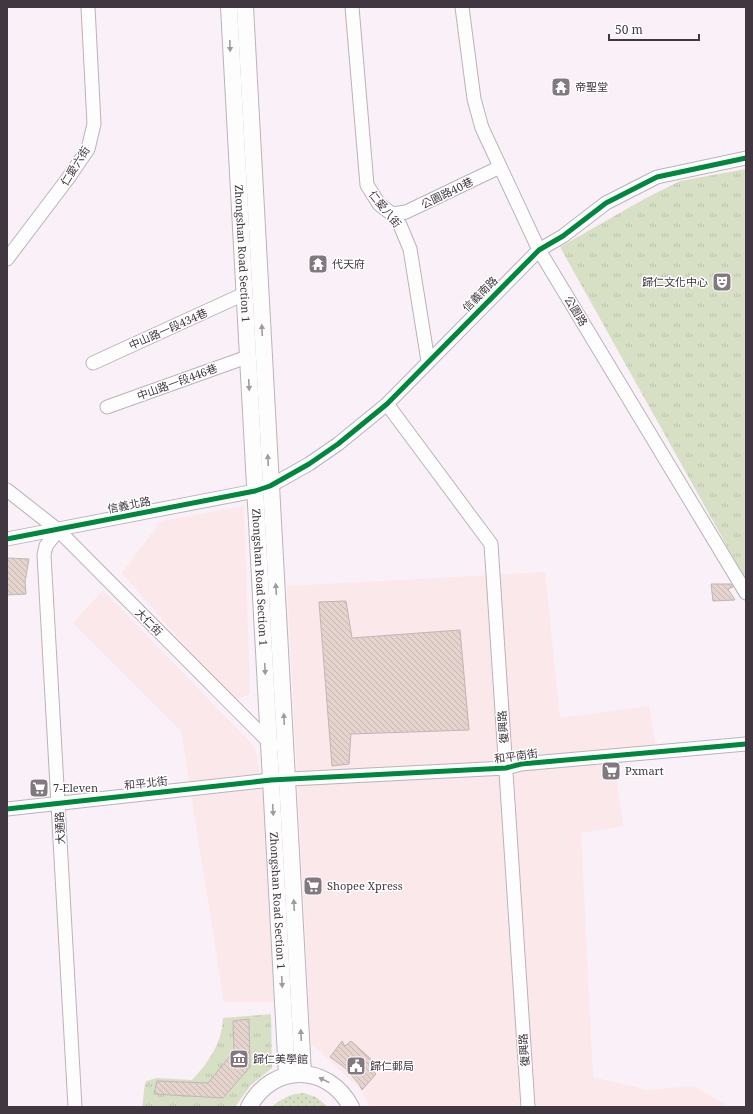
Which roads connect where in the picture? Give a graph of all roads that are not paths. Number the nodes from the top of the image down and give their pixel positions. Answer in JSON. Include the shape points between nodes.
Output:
{"nodes":[{"id":1,"x":88,"y":7,"type":"edge"},
{"id":2,"x":229,"y":7,"type":"edge"},
{"id":3,"x":245,"y":7,"type":"edge"},
{"id":4,"x":352,"y":7,"type":"edge"},
{"id":5,"x":462,"y":7,"type":"edge"},
{"id":6,"x":746,"y":158,"type":"edge"},
{"id":7,"x":500,"y":167,"type":"junction"},
{"id":8,"x":392,"y":214,"type":"junction"},
{"id":9,"x":539,"y":250,"type":"junction"},
{"id":10,"x":7,"y":259,"type":"edge"},
{"id":11,"x":244,"y":294,"type":"junction"},
{"id":12,"x":247,"y":357,"type":"junction"},
{"id":13,"x":428,"y":361,"type":"junction"},
{"id":14,"x":93,"y":363,"type":"dead end"},
{"id":15,"x":387,"y":404,"type":"junction"},
{"id":16,"x":107,"y":407,"type":"dead end"},
{"id":17,"x":270,"y":486,"type":"junction"},
{"id":18,"x":7,"y":490,"type":"edge"},
{"id":19,"x":255,"y":491,"type":"junction"},
{"id":20,"x":58,"y":530,"type":"junction"},
{"id":21,"x":7,"y":539,"type":"edge"},
{"id":22,"x":746,"y":593,"type":"edge"},
{"id":23,"x":269,"y":743,"type":"junction"},
{"id":24,"x":746,"y":744,"type":"edge"},
{"id":25,"x":286,"y":758,"type":"junction"},
{"id":26,"x":506,"y":768,"type":"junction"},
{"id":27,"x":288,"y":779,"type":"junction"},
{"id":28,"x":272,"y":780,"type":"junction"},
{"id":29,"x":58,"y":802,"type":"junction"},
{"id":30,"x":7,"y":809,"type":"edge"},
{"id":31,"x":303,"y":1074,"type":"junction"},
{"id":32,"x":287,"y":1075,"type":"junction"},
{"id":33,"x":75,"y":1107,"type":"edge"},
{"id":34,"x":249,"y":1107,"type":"edge"},
{"id":35,"x":351,"y":1107,"type":"edge"},
{"id":36,"x":528,"y":1107,"type":"edge"}],
"edges":[{"from":1,"to":10,"type":"street","name":"仁愛六街","via":[[94,124],[88,149]]},
{"from":2,"to":11,"type":"main road","name":"Zhongshan Road Section 1","one_way":true},
{"from":17,"to":3,"type":"main road","name":"Zhongshan Road Section 1","one_way":true},
{"from":4,"to":8,"type":"street","name":"仁愛八街","via":[[367,186],[379,204]]},
{"from":5,"to":7,"type":"street","name":"公園路","via":[[474,100],[482,128]]},
{"from":6,"to":9,"type":"street","name":"信義南路","via":[[657,177],[606,203],[563,236]]},
{"from":7,"to":8,"type":"street","name":"公園路40巷","via":[[406,212]]},
{"from":7,"to":9,"type":"street","name":"公園路"},
{"from":8,"to":13,"type":"street","name":"仁愛八街","via":[[410,248]]},
{"from":9,"to":13,"type":"street","name":"信義南路"},
{"from":9,"to":22,"type":"street","name":"公園路"},
{"from":11,"to":12,"type":"main road","name":"Zhongshan Road Section 1"},
{"from":11,"to":14,"type":"street","name":"中山路一段434巷"},
{"from":12,"to":16,"type":"street","name":"中山路一段446巷"},
{"from":12,"to":19,"type":"main road","name":"Zhongshan Road Section 1","one_way":true},
{"from":13,"to":15,"type":"street","name":"信義南路"},
{"from":15,"to":17,"type":"street","name":"信義南路","via":[[338,444]]},
{"from":15,"to":26,"type":"street","name":"復興路","via":[[491,544]]},
{"from":17,"to":19,"type":"street","name":"信義南路"},
{"from":25,"to":17,"type":"main road","name":"Zhongshan Road Section 1","one_way":true},
{"from":18,"to":20,"type":"street","name":"大仁街"},
{"from":19,"to":20,"type":"street","name":"信義北路"},
{"from":19,"to":23,"type":"main road","name":"Zhongshan Road Section 1","one_way":true},
{"from":20,"to":21,"type":"street","name":"信義北路"},
{"from":20,"to":23,"type":"street","name":"大仁街"},
{"from":20,"to":29,"type":"street","name":"大通路","via":[[46,546],[44,555]]},
{"from":23,"to":25,"type":"street","name":"大仁街"},
{"from":23,"to":28,"type":"main road","name":"Zhongshan Road Section 1"},
{"from":24,"to":26,"type":"street","name":"和平南街","via":[[521,764]]},
{"from":25,"to":27,"type":"main road","name":"Zhongshan Road Section 1"},
{"from":26,"to":27,"type":"street","name":"和平南街"},
{"from":26,"to":36,"type":"street","name":"復興路"},
{"from":27,"to":28,"type":"street","name":"和平北街"},
{"from":31,"to":27,"type":"main road","name":"Zhongshan Road Section 1","one_way":true},
{"from":28,"to":29,"type":"street","name":"和平北街"},
{"from":28,"to":32,"type":"main road","name":"Zhongshan Road Section 1","one_way":true},
{"from":29,"to":30,"type":"street","name":"和平北街"},
{"from":29,"to":33,"type":"street","name":"大通路"},
{"from":31,"to":32,"type":"main road"},
{"from":35,"to":31,"type":"main road","one_way":true,"via":[[338,1089],[328,1082],[316,1076]]},
{"from":32,"to":34,"type":"main road","via":[[261,1089]]}]}
